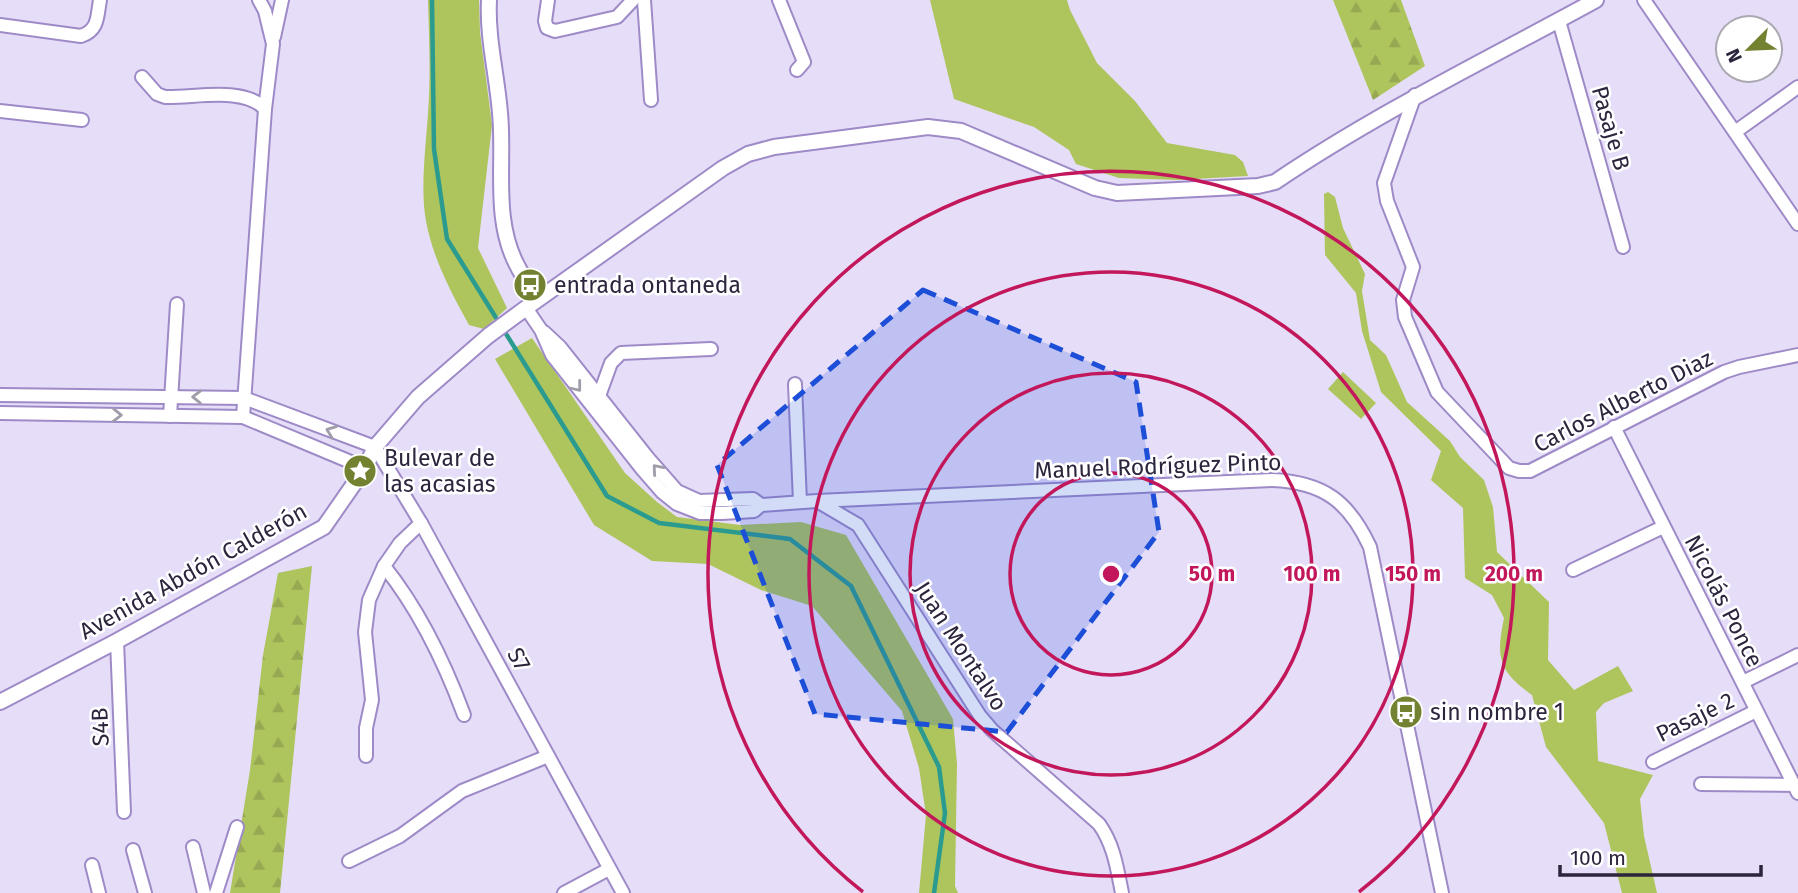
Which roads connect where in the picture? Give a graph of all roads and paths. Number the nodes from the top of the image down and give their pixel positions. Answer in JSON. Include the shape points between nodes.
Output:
{"nodes":[{"id":1,"x":100,"y":0,"type":"edge"},
{"id":2,"x":259,"y":0,"type":"edge"},
{"id":3,"x":282,"y":0,"type":"edge"},
{"id":4,"x":489,"y":0,"type":"edge"},
{"id":5,"x":548,"y":0,"type":"edge"},
{"id":6,"x":633,"y":0,"type":"edge"},
{"id":7,"x":643,"y":0,"type":"edge"},
{"id":8,"x":779,"y":0,"type":"edge"},
{"id":9,"x":1644,"y":0,"type":"edge"},
{"id":10,"x":1593,"y":1,"type":"edge"},
{"id":11,"x":617,"y":17,"type":"junction"},
{"id":12,"x":1559,"y":21,"type":"junction"},
{"id":13,"x":0,"y":25,"type":"edge"},
{"id":14,"x":646,"y":29,"type":"junction"},
{"id":15,"x":273,"y":44,"type":"junction"},
{"id":16,"x":797,"y":70,"type":"dead end"},
{"id":17,"x":142,"y":77,"type":"dead end"},
{"id":18,"x":1798,"y":87,"type":"edge"},
{"id":19,"x":1415,"y":95,"type":"junction"},
{"id":20,"x":651,"y":100,"type":"dead end"},
{"id":21,"x":265,"y":109,"type":"junction"},
{"id":22,"x":0,"y":111,"type":"edge"},
{"id":23,"x":82,"y":120,"type":"dead end"},
{"id":24,"x":1735,"y":132,"type":"junction"},
{"id":25,"x":1798,"y":224,"type":"edge"},
{"id":26,"x":1623,"y":247,"type":"dead end"},
{"id":27,"x":539,"y":298,"type":"junction"},
{"id":28,"x":177,"y":304,"type":"dead end"},
{"id":29,"x":520,"y":312,"type":"junction"},
{"id":30,"x":541,"y":330,"type":"junction"},
{"id":31,"x":711,"y":349,"type":"dead end"},
{"id":32,"x":1798,"y":355,"type":"edge"},
{"id":33,"x":795,"y":384,"type":"dead end"},
{"id":34,"x":0,"y":395,"type":"edge"},
{"id":35,"x":71,"y":396,"type":"junction"},
{"id":36,"x":598,"y":396,"type":"junction"},
{"id":37,"x":170,"y":397,"type":"junction"},
{"id":38,"x":244,"y":398,"type":"junction"},
{"id":39,"x":0,"y":413,"type":"edge"},
{"id":40,"x":72,"y":414,"type":"junction"},
{"id":41,"x":170,"y":416,"type":"junction"},
{"id":42,"x":243,"y":417,"type":"junction"},
{"id":43,"x":1614,"y":427,"type":"junction"},
{"id":44,"x":375,"y":447,"type":"junction"},
{"id":45,"x":365,"y":468,"type":"junction"},
{"id":46,"x":817,"y":501,"type":"junction"},
{"id":47,"x":800,"y":502,"type":"junction"},
{"id":48,"x":761,"y":505,"type":"junction"},
{"id":49,"x":421,"y":523,"type":"junction"},
{"id":50,"x":1663,"y":527,"type":"junction"},
{"id":51,"x":384,"y":566,"type":"junction"},
{"id":52,"x":1573,"y":570,"type":"dead end"},
{"id":53,"x":117,"y":641,"type":"junction"},
{"id":54,"x":1798,"y":655,"type":"edge"},
{"id":55,"x":1743,"y":682,"type":"junction"},
{"id":56,"x":0,"y":702,"type":"edge"},
{"id":57,"x":1756,"y":711,"type":"junction"},
{"id":58,"x":464,"y":715,"type":"dead end"},
{"id":59,"x":366,"y":756,"type":"dead end"},
{"id":60,"x":548,"y":756,"type":"junction"},
{"id":61,"x":1653,"y":762,"type":"dead end"},
{"id":62,"x":1701,"y":783,"type":"dead end"},
{"id":63,"x":1797,"y":787,"type":"edge"},
{"id":64,"x":124,"y":812,"type":"dead end"},
{"id":65,"x":237,"y":827,"type":"dead end"},
{"id":66,"x":193,"y":847,"type":"dead end"},
{"id":67,"x":133,"y":850,"type":"dead end"},
{"id":68,"x":349,"y":861,"type":"dead end"},
{"id":69,"x":92,"y":865,"type":"dead end"},
{"id":70,"x":609,"y":869,"type":"junction"},
{"id":71,"x":99,"y":893,"type":"edge"},
{"id":72,"x":145,"y":893,"type":"edge"},
{"id":73,"x":204,"y":893,"type":"edge"},
{"id":74,"x":216,"y":893,"type":"edge"},
{"id":75,"x":564,"y":893,"type":"edge"},
{"id":76,"x":623,"y":893,"type":"edge"},
{"id":77,"x":1122,"y":893,"type":"edge"},
{"id":78,"x":1442,"y":893,"type":"edge"}],
"edges":[{"from":1,"to":13,"type":"street","via":[[96,26],[81,36]]},
{"from":2,"to":15,"type":"street"},
{"from":3,"to":15,"type":"street"},
{"from":4,"to":27,"type":"street","via":[[501,120],[501,205],[517,266]]},
{"from":5,"to":11,"type":"street","via":[[545,21],[547,28],[555,31]]},
{"from":6,"to":11,"type":"street"},
{"from":7,"to":14,"type":"street"},
{"from":8,"to":16,"type":"street","via":[[804,62]]},
{"from":9,"to":24,"type":"street"},
{"from":10,"to":12,"type":"street","name":"Avenida Abdón Calderón"},
{"from":11,"to":14,"type":"street","via":[[632,16]]},
{"from":12,"to":19,"type":"street","name":"Avenida Abdón Calderón"},
{"from":12,"to":26,"type":"street","name":"Pasaje B"},
{"from":14,"to":20,"type":"street"},
{"from":15,"to":21,"type":"street"},
{"from":17,"to":21,"type":"street","via":[[165,97],[241,95]]},
{"from":18,"to":24,"type":"street"},
{"from":19,"to":27,"type":"street","name":"Avenida Abdón Calderón","via":[[1275,182],[1258,186],[1117,193],[943,128],[774,147],[723,168]]},
{"from":19,"to":43,"type":"street","name":"Carlos Alberto Diaz","via":[[1384,190],[1413,267],[1403,300],[1405,317],[1437,392],[1509,468],[1519,471],[1530,471]]},
{"from":21,"to":38,"type":"street"},
{"from":22,"to":23,"type":"street"},
{"from":24,"to":25,"type":"street"},
{"from":27,"to":29,"type":"street","name":"Avenida Abdón Calderón"},
{"from":28,"to":37,"type":"street"},
{"from":29,"to":30,"type":"street"},
{"from":29,"to":44,"type":"street","name":"Avenida Abdón Calderón","via":[[418,397]]},
{"from":30,"to":36,"type":"street","via":[[561,347]]},
{"from":30,"to":48,"type":"street","one_way":true,"via":[[552,355],[671,500],[710,514],[754,511]]},
{"from":31,"to":36,"type":"street","via":[[621,353],[611,363]]},
{"from":32,"to":43,"type":"street","name":"Carlos Alberto Diaz","via":[[1724,372]]},
{"from":33,"to":47,"type":"street"},
{"from":34,"to":35,"type":"street"},
{"from":35,"to":37,"type":"street"},
{"from":35,"to":40,"type":"street"},
{"from":48,"to":36,"type":"street","one_way":true,"via":[[753,499],[699,500],[677,491]]},
{"from":38,"to":37,"type":"street","one_way":true},
{"from":37,"to":41,"type":"street"},
{"from":38,"to":42,"type":"street"},
{"from":44,"to":38,"type":"street","one_way":true},
{"from":39,"to":40,"type":"street"},
{"from":40,"to":41,"type":"street","one_way":true},
{"from":41,"to":42,"type":"street"},
{"from":42,"to":45,"type":"street"},
{"from":43,"to":50,"type":"street","name":"Nicolás Ponce"},
{"from":44,"to":45,"type":"street","name":"Avenida Abdón Calderón"},
{"from":44,"to":49,"type":"street","name":"S7"},
{"from":45,"to":53,"type":"street","name":"Avenida Abdón Calderón","via":[[324,527]]},
{"from":46,"to":47,"type":"street"},
{"from":46,"to":77,"type":"street","name":"Juan Montalvo","via":[[858,525],[992,730],[1099,824],[1114,853]]},
{"from":46,"to":78,"type":"street","name":"Manuel Rodríguez Pinto","via":[[1272,480],[1327,493],[1345,506],[1370,547]]},
{"from":47,"to":48,"type":"street"},
{"from":49,"to":51,"type":"street"},
{"from":49,"to":60,"type":"street","name":"S7"},
{"from":50,"to":52,"type":"street"},
{"from":50,"to":55,"type":"street","name":"Nicolás Ponce"},
{"from":51,"to":58,"type":"street","via":[[423,621]]},
{"from":51,"to":59,"type":"street","via":[[369,600],[365,632],[372,700]]},
{"from":53,"to":56,"type":"street","name":"Avenida Abdón Calderón"},
{"from":53,"to":64,"type":"street","name":"S4B"},
{"from":54,"to":55,"type":"street"},
{"from":55,"to":57,"type":"street","name":"Nicolás Ponce"},
{"from":57,"to":61,"type":"street","name":"Pasaje 2"},
{"from":57,"to":63,"type":"street","name":"Nicolás Ponce"},
{"from":60,"to":68,"type":"street","via":[[462,791],[400,836]]},
{"from":60,"to":70,"type":"street","name":"S7"},
{"from":62,"to":63,"type":"street"},
{"from":65,"to":74,"type":"street"},
{"from":66,"to":73,"type":"street"},
{"from":67,"to":72,"type":"street"},
{"from":69,"to":71,"type":"street"},
{"from":70,"to":75,"type":"street"},
{"from":70,"to":76,"type":"street","name":"S7"}]}
